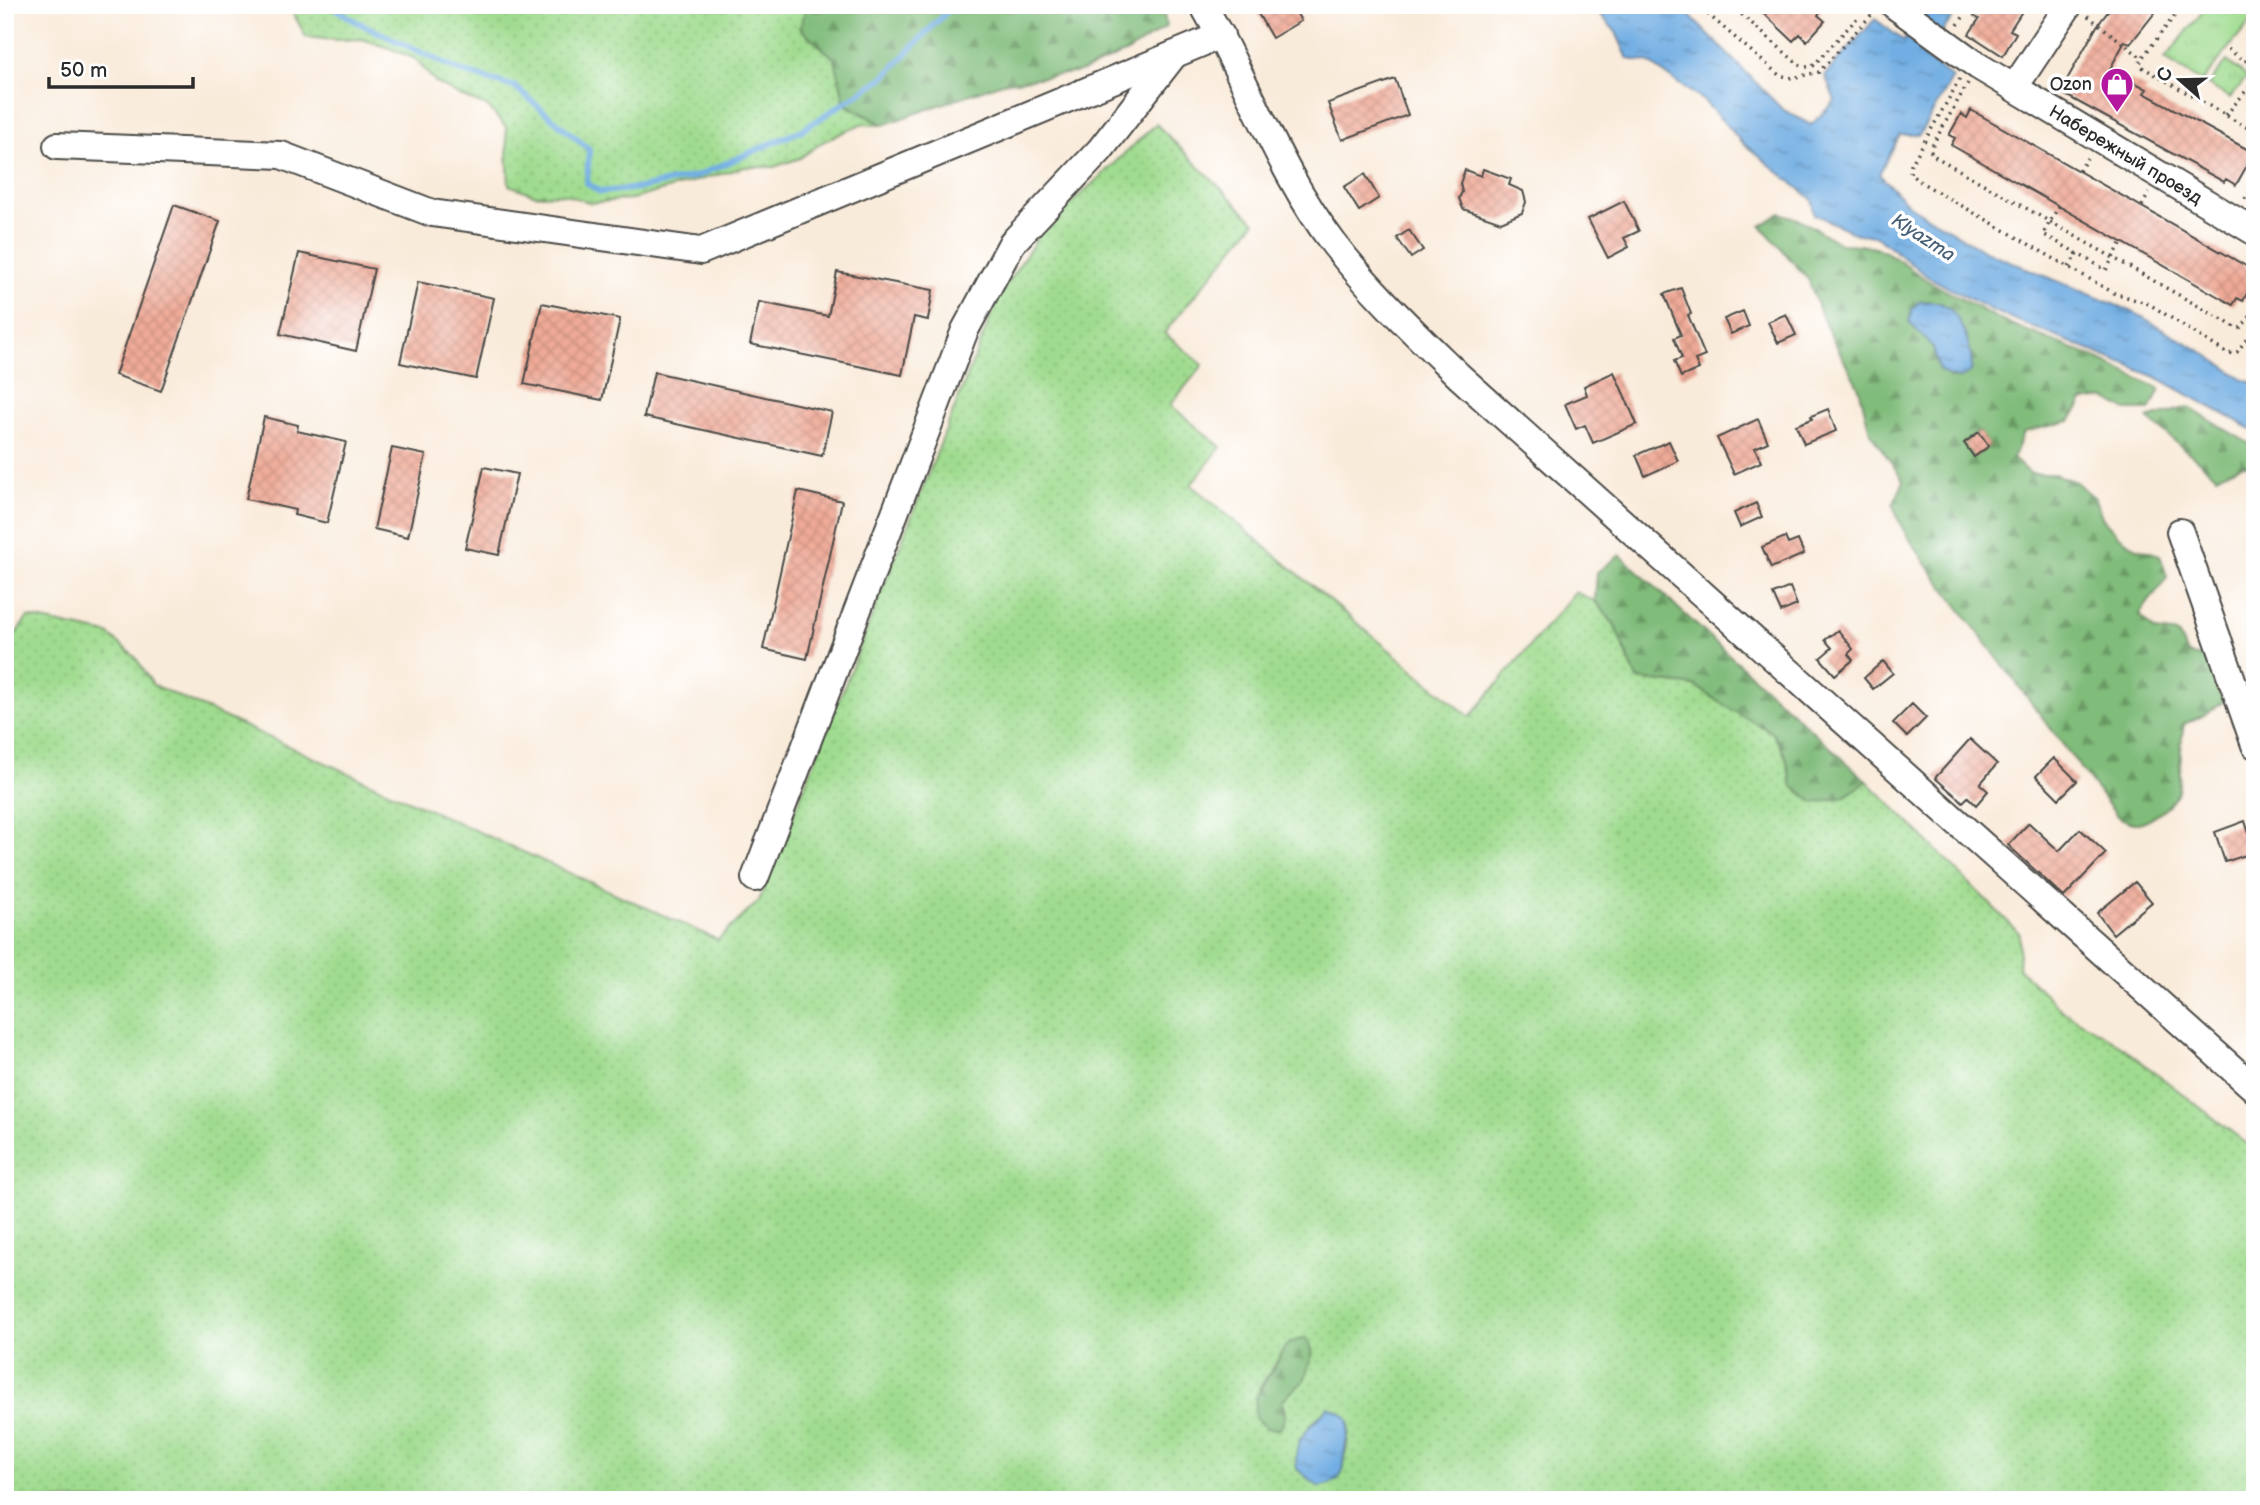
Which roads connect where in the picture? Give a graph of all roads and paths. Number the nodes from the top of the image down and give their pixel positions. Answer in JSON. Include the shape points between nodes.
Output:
{"nodes":[{"id":1,"x":1203,"y":5,"type":"edge"},
{"id":2,"x":1698,"y":5,"type":"edge"},
{"id":3,"x":1731,"y":5,"type":"edge"},
{"id":4,"x":2183,"y":5,"type":"edge"},
{"id":5,"x":1897,"y":9,"type":"edge"},
{"id":6,"x":2078,"y":10,"type":"edge"},
{"id":7,"x":1859,"y":16,"type":"dead end"},
{"id":8,"x":1221,"y":35,"type":"junction"},
{"id":9,"x":2228,"y":49,"type":"dead end"},
{"id":10,"x":2255,"y":49,"type":"edge"},
{"id":11,"x":1175,"y":54,"type":"junction"},
{"id":12,"x":2142,"y":58,"type":"junction"},
{"id":13,"x":2245,"y":62,"type":"junction"},
{"id":14,"x":2255,"y":70,"type":"edge"},
{"id":15,"x":1961,"y":78,"type":"dead end"},
{"id":16,"x":2255,"y":79,"type":"edge"},
{"id":17,"x":1968,"y":83,"type":"dead end"},
{"id":18,"x":2014,"y":88,"type":"junction"},
{"id":19,"x":2226,"y":115,"type":"junction"},
{"id":20,"x":2255,"y":132,"type":"edge"},
{"id":21,"x":57,"y":146,"type":"dead end"},
{"id":22,"x":2088,"y":156,"type":"dead end"},
{"id":23,"x":2079,"y":171,"type":"dead end"},
{"id":24,"x":2150,"y":192,"type":"dead end"},
{"id":25,"x":2059,"y":206,"type":"dead end"},
{"id":26,"x":2142,"y":206,"type":"dead end"},
{"id":27,"x":2050,"y":222,"type":"junction"},
{"id":28,"x":2255,"y":232,"type":"edge"},
{"id":29,"x":2122,"y":242,"type":"dead end"},
{"id":30,"x":2077,"y":253,"type":"junction"},
{"id":31,"x":2113,"y":257,"type":"junction"},
{"id":32,"x":2069,"y":267,"type":"junction"},
{"id":33,"x":2255,"y":312,"type":"edge"},
{"id":34,"x":2255,"y":328,"type":"edge"},
{"id":35,"x":2180,"y":532,"type":"dead end"},
{"id":36,"x":2255,"y":745,"type":"edge"},
{"id":37,"x":755,"y":878,"type":"dead end"},
{"id":38,"x":2255,"y":1089,"type":"edge"}],
"edges":[{"from":1,"to":8,"type":"street"},
{"from":2,"to":5,"type":"path","via":[[1779,75],[1792,78],[1819,72]]},
{"from":3,"to":7,"type":"path","via":[[1806,67]]},
{"from":4,"to":12,"type":"path"},
{"from":5,"to":18,"type":"street","name":"Набережный проезд"},
{"from":6,"to":12,"type":"path"},
{"from":6,"to":18,"type":"street"},
{"from":8,"to":11,"type":"street"},
{"from":8,"to":38,"type":"street","via":[[1292,176],[1333,243],[1378,296],[1458,376]]},
{"from":9,"to":13,"type":"path"},
{"from":10,"to":13,"type":"path"},
{"from":11,"to":21,"type":"street","via":[[701,251],[432,213],[281,155]]},
{"from":11,"to":37,"type":"street","via":[[1100,150],[1012,243],[965,330]]},
{"from":12,"to":19,"type":"path","via":[[2143,67]]},
{"from":13,"to":14,"type":"path"},
{"from":15,"to":32,"type":"path","via":[[1910,173]]},
{"from":16,"to":19,"type":"path"},
{"from":17,"to":27,"type":"path","via":[[1931,152]]},
{"from":18,"to":28,"type":"street","name":"Набережный проезд"},
{"from":19,"to":20,"type":"path"},
{"from":22,"to":23,"type":"path"},
{"from":24,"to":26,"type":"path"},
{"from":25,"to":27,"type":"path"},
{"from":27,"to":30,"type":"path","via":[[2043,234]]},
{"from":27,"to":31,"type":"path"},
{"from":29,"to":31,"type":"path"},
{"from":30,"to":31,"type":"path","via":[[2106,270]]},
{"from":30,"to":32,"type":"path"},
{"from":31,"to":33,"type":"path","via":[[2235,327],[2245,325]]},
{"from":32,"to":34,"type":"path","via":[[2114,293],[2172,317],[2228,354],[2237,352]]},
{"from":35,"to":36,"type":"street"}]}
